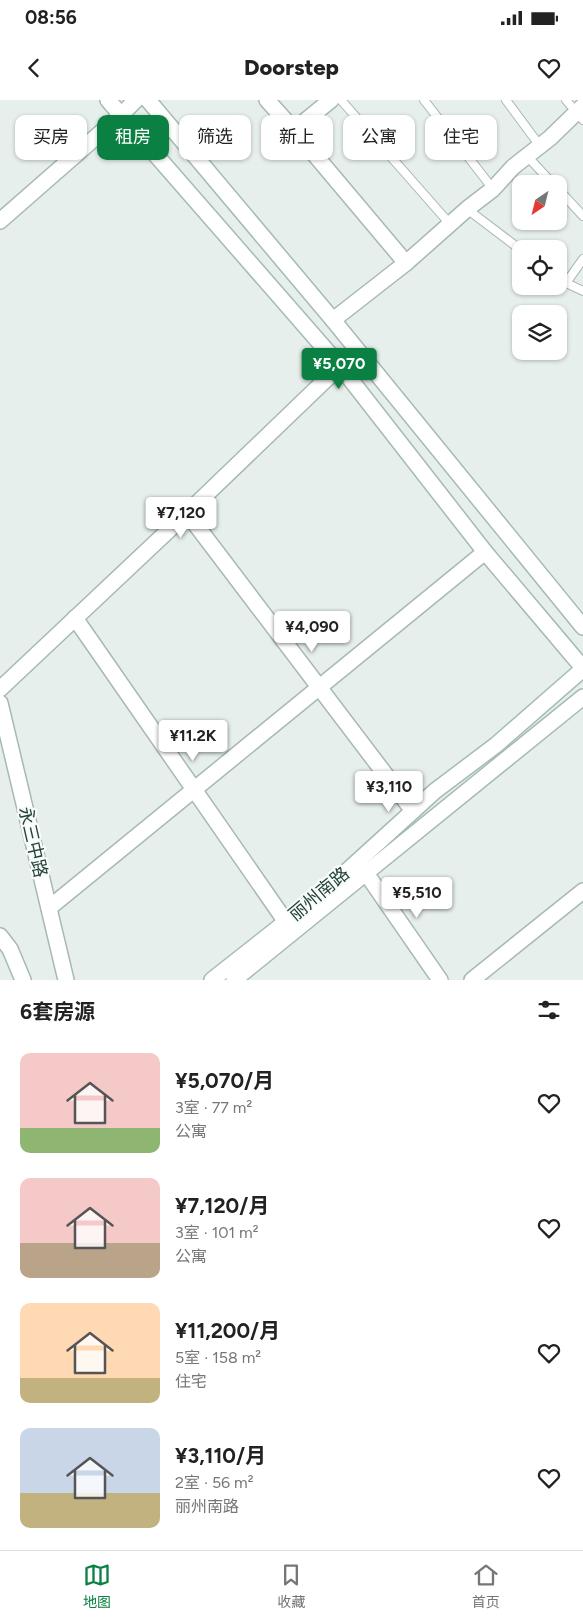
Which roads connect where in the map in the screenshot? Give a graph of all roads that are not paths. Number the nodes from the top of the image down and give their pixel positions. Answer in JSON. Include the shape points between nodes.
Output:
{"nodes":[{"id":1,"x":108,"y":100,"type":"edge"},
{"id":2,"x":136,"y":100,"type":"edge"},
{"id":3,"x":148,"y":100,"type":"edge"},
{"id":4,"x":267,"y":100,"type":"edge"},
{"id":5,"x":331,"y":100,"type":"edge"},
{"id":6,"x":341,"y":100,"type":"edge"},
{"id":7,"x":424,"y":100,"type":"edge"},
{"id":8,"x":506,"y":100,"type":"edge"},
{"id":9,"x":566,"y":100,"type":"edge"},
{"id":10,"x":581,"y":113,"type":"edge"},
{"id":11,"x":121,"y":114,"type":"junction"},
{"id":12,"x":280,"y":115,"type":"edge"},
{"id":13,"x":312,"y":115,"type":"edge"},
{"id":14,"x":540,"y":146,"type":"junction"},
{"id":15,"x":527,"y":156,"type":"junction"},
{"id":16,"x":319,"y":160,"type":"edge"},
{"id":17,"x":545,"y":175,"type":"edge"},
{"id":18,"x":493,"y":189,"type":"junction"},
{"id":19,"x":568,"y":200,"type":"edge"},
{"id":20,"x":467,"y":209,"type":"junction"},
{"id":21,"x":583,"y":216,"type":"edge"},
{"id":22,"x":0,"y":221,"type":"edge"},
{"id":23,"x":450,"y":224,"type":"junction"},
{"id":24,"x":512,"y":243,"type":"edge"},
{"id":25,"x":583,"y":259,"type":"edge"},
{"id":26,"x":406,"y":263,"type":"junction"},
{"id":27,"x":567,"y":282,"type":"edge"},
{"id":28,"x":567,"y":283,"type":"edge"},
{"id":29,"x":583,"y":291,"type":"edge"},
{"id":30,"x":333,"y":320,"type":"junction"},
{"id":31,"x":340,"y":366,"type":"junction"},
{"id":32,"x":187,"y":513,"type":"junction"},
{"id":33,"x":485,"y":552,"type":"junction"},
{"id":34,"x":75,"y":618,"type":"junction"},
{"id":35,"x":583,"y":627,"type":"edge"},
{"id":36,"x":583,"y":668,"type":"edge"},
{"id":37,"x":0,"y":689,"type":"edge"},
{"id":38,"x":583,"y":697,"type":"edge"},
{"id":39,"x":0,"y":703,"type":"edge"},
{"id":40,"x":414,"y":811,"type":"junction"},
{"id":41,"x":366,"y":873,"type":"junction"},
{"id":42,"x":583,"y":891,"type":"edge"},
{"id":43,"x":49,"y":908,"type":"junction"},
{"id":44,"x":286,"y":922,"type":"junction"},
{"id":45,"x":0,"y":936,"type":"edge"},
{"id":46,"x":23,"y":980,"type":"edge"},
{"id":47,"x":66,"y":980,"type":"edge"},
{"id":48,"x":212,"y":980,"type":"edge"},
{"id":49,"x":234,"y":980,"type":"edge"},
{"id":50,"x":440,"y":980,"type":"edge"},
{"id":51,"x":472,"y":980,"type":"edge"}],
"edges":[{"from":1,"to":11,"type":"street"},
{"from":2,"to":11,"type":"street"},
{"from":3,"to":30,"type":"street"},
{"from":4,"to":12,"type":"street"},
{"from":5,"to":13,"type":"street"},
{"from":6,"to":23,"type":"lane"},
{"from":7,"to":18,"type":"lane"},
{"from":8,"to":14,"type":"lane"},
{"from":9,"to":10,"type":"lane"},
{"from":10,"to":14,"type":"street"},
{"from":11,"to":22,"type":"street"},
{"from":11,"to":31,"type":"street"},
{"from":14,"to":15,"type":"street"},
{"from":15,"to":17,"type":"lane"},
{"from":15,"to":18,"type":"street"},
{"from":16,"to":26,"type":"street"},
{"from":18,"to":20,"type":"street"},
{"from":19,"to":21,"type":"lane"},
{"from":20,"to":23,"type":"street"},
{"from":20,"to":24,"type":"lane"},
{"from":23,"to":26,"type":"street"},
{"from":25,"to":27,"type":"lane"},
{"from":26,"to":30,"type":"street"},
{"from":28,"to":29,"type":"lane"},
{"from":30,"to":35,"type":"street"},
{"from":31,"to":32,"type":"street"},
{"from":31,"to":33,"type":"street"},
{"from":32,"to":34,"type":"street"},
{"from":32,"to":40,"type":"street"},
{"from":33,"to":36,"type":"street"},
{"from":33,"to":43,"type":"street"},
{"from":34,"to":37,"type":"street"},
{"from":34,"to":44,"type":"street"},
{"from":36,"to":40,"type":"street","name":"丽州南路","via":[[496,745]]},
{"from":38,"to":41,"type":"street"},
{"from":39,"to":43,"type":"street","name":"永三中路"},
{"from":40,"to":44,"type":"street","name":"丽州南路"},
{"from":41,"to":49,"type":"street"},
{"from":41,"to":50,"type":"street"},
{"from":42,"to":51,"type":"street"},
{"from":43,"to":47,"type":"street","name":"永三中路"},
{"from":44,"to":48,"type":"street","name":"丽州南路"},
{"from":45,"to":46,"type":"street","via":[[10,949]]}]}
